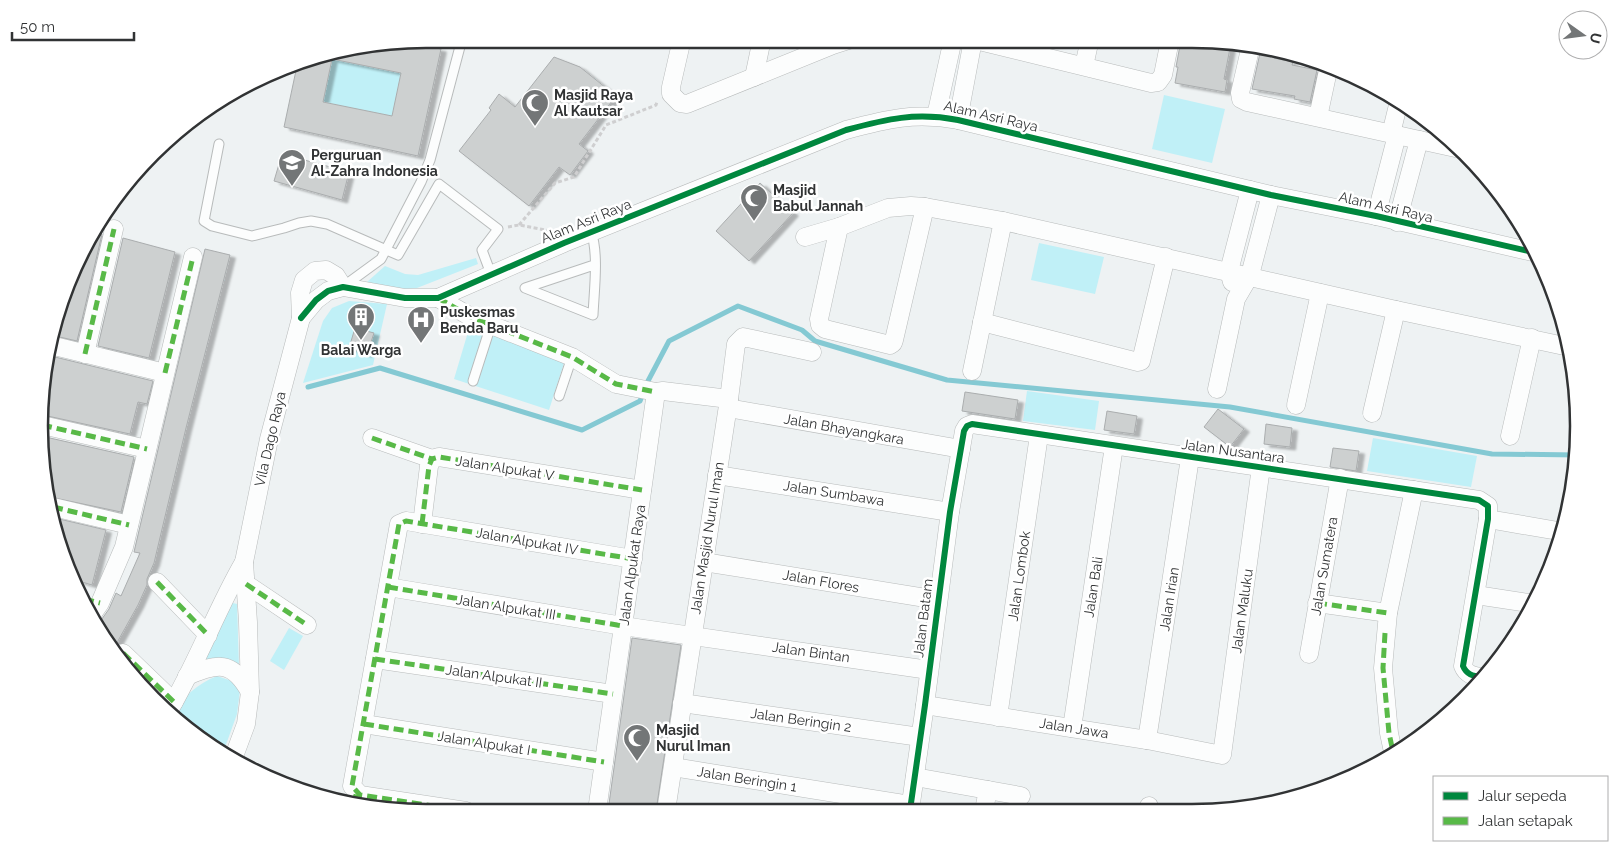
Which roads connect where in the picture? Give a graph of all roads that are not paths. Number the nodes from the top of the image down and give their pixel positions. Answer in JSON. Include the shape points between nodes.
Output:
{"nodes":[{"id":1,"x":460,"y":48,"type":"edge"},
{"id":2,"x":680,"y":48,"type":"edge"},
{"id":3,"x":760,"y":48,"type":"edge"},
{"id":4,"x":827,"y":48,"type":"edge"},
{"id":5,"x":951,"y":48,"type":"edge"},
{"id":6,"x":971,"y":48,"type":"edge"},
{"id":7,"x":1022,"y":48,"type":"edge"},
{"id":8,"x":1088,"y":48,"type":"edge"},
{"id":9,"x":1168,"y":48,"type":"edge"},
{"id":10,"x":1249,"y":52,"type":"edge"},
{"id":11,"x":1084,"y":66,"type":"junction"},
{"id":12,"x":1328,"y":73,"type":"edge"},
{"id":13,"x":754,"y":77,"type":"junction"},
{"id":14,"x":1398,"y":108,"type":"edge"},
{"id":15,"x":936,"y":116,"type":"junction"},
{"id":16,"x":1318,"y":117,"type":"junction"},
{"id":17,"x":958,"y":120,"type":"junction"},
{"id":18,"x":1394,"y":134,"type":"junction"},
{"id":19,"x":1419,"y":140,"type":"junction"},
{"id":20,"x":219,"y":144,"type":"dead end"},
{"id":21,"x":1448,"y":146,"type":"edge"},
{"id":22,"x":1250,"y":190,"type":"junction"},
{"id":23,"x":1271,"y":195,"type":"junction"},
{"id":24,"x":925,"y":207,"type":"junction"},
{"id":25,"x":1376,"y":216,"type":"junction"},
{"id":26,"x":1003,"y":221,"type":"junction"},
{"id":27,"x":1397,"y":222,"type":"junction"},
{"id":28,"x":839,"y":227,"type":"junction"},
{"id":29,"x":114,"y":229,"type":"dead end"},
{"id":30,"x":591,"y":232,"type":"junction"},
{"id":31,"x":805,"y":237,"type":"dead end"},
{"id":32,"x":387,"y":249,"type":"junction"},
{"id":33,"x":1529,"y":252,"type":"edge"},
{"id":34,"x":192,"y":257,"type":"dead end"},
{"id":35,"x":1166,"y":257,"type":"junction"},
{"id":36,"x":594,"y":266,"type":"junction"},
{"id":37,"x":1229,"y":271,"type":"junction"},
{"id":38,"x":491,"y":274,"type":"junction"},
{"id":39,"x":1250,"y":275,"type":"junction"},
{"id":40,"x":343,"y":287,"type":"junction"},
{"id":41,"x":1320,"y":293,"type":"junction"},
{"id":42,"x":438,"y":298,"type":"junction"},
{"id":43,"x":1236,"y":299,"type":"junction"},
{"id":44,"x":1396,"y":310,"type":"junction"},
{"id":45,"x":301,"y":318,"type":"junction"},
{"id":46,"x":982,"y":322,"type":"junction"},
{"id":47,"x":491,"y":325,"type":"junction"},
{"id":48,"x":1532,"y":338,"type":"junction"},
{"id":49,"x":1562,"y":345,"type":"edge"},
{"id":50,"x":56,"y":347,"type":"edge"},
{"id":51,"x":812,"y":352,"type":"dead end"},
{"id":52,"x":85,"y":354,"type":"junction"},
{"id":53,"x":572,"y":357,"type":"junction"},
{"id":54,"x":972,"y":371,"type":"dead end"},
{"id":55,"x":165,"y":373,"type":"junction"},
{"id":56,"x":473,"y":381,"type":"dead end"},
{"id":57,"x":1217,"y":389,"type":"dead end"},
{"id":58,"x":656,"y":392,"type":"junction"},
{"id":59,"x":559,"y":396,"type":"dead end"},
{"id":60,"x":728,"y":403,"type":"junction"},
{"id":61,"x":1296,"y":405,"type":"dead end"},
{"id":62,"x":1372,"y":413,"type":"dead end"},
{"id":63,"x":48,"y":426,"type":"edge"},
{"id":64,"x":964,"y":430,"type":"joint"},
{"id":65,"x":1039,"y":435,"type":"junction"},
{"id":66,"x":1510,"y":436,"type":"dead end"},
{"id":67,"x":372,"y":438,"type":"dead end"},
{"id":68,"x":1114,"y":446,"type":"junction"},
{"id":69,"x":147,"y":449,"type":"junction"},
{"id":70,"x":961,"y":449,"type":"junction"},
{"id":71,"x":1190,"y":458,"type":"junction"},
{"id":72,"x":432,"y":459,"type":"junction"},
{"id":73,"x":1261,"y":467,"type":"junction"},
{"id":74,"x":717,"y":475,"type":"junction"},
{"id":75,"x":1340,"y":478,"type":"junction"},
{"id":76,"x":642,"y":490,"type":"junction"},
{"id":77,"x":1414,"y":490,"type":"junction"},
{"id":78,"x":57,"y":508,"type":"edge"},
{"id":79,"x":950,"y":512,"type":"junction"},
{"id":80,"x":1488,"y":519,"type":"junction"},
{"id":81,"x":422,"y":524,"type":"junction"},
{"id":82,"x":129,"y":525,"type":"junction"},
{"id":83,"x":1555,"y":531,"type":"edge"},
{"id":84,"x":632,"y":559,"type":"junction"},
{"id":85,"x":244,"y":562,"type":"junction"},
{"id":86,"x":704,"y":562,"type":"junction"},
{"id":87,"x":157,"y":582,"type":"dead end"},
{"id":88,"x":246,"y":584,"type":"junction"},
{"id":89,"x":388,"y":587,"type":"junction"},
{"id":90,"x":1476,"y":595,"type":"junction"},
{"id":91,"x":938,"y":600,"type":"junction"},
{"id":92,"x":1317,"y":603,"type":"junction"},
{"id":93,"x":1526,"y":603,"type":"edge"},
{"id":94,"x":92,"y":605,"type":"edge"},
{"id":95,"x":1388,"y":613,"type":"junction"},
{"id":96,"x":308,"y":625,"type":"dead end"},
{"id":97,"x":623,"y":626,"type":"junction"},
{"id":98,"x":208,"y":635,"type":"junction"},
{"id":99,"x":692,"y":635,"type":"junction"},
{"id":100,"x":1309,"y":654,"type":"dead end"},
{"id":101,"x":375,"y":659,"type":"junction"},
{"id":102,"x":135,"y":667,"type":"edge"},
{"id":103,"x":929,"y":670,"type":"junction"},
{"id":104,"x":187,"y":676,"type":"junction"},
{"id":105,"x":1475,"y":677,"type":"edge"},
{"id":106,"x":250,"y":692,"type":"junction"},
{"id":107,"x":614,"y":694,"type":"junction"},
{"id":108,"x":160,"y":695,"type":"edge"},
{"id":109,"x":682,"y":703,"type":"junction"},
{"id":110,"x":925,"y":705,"type":"junction"},
{"id":111,"x":172,"y":706,"type":"edge"},
{"id":112,"x":998,"y":717,"type":"junction"},
{"id":113,"x":364,"y":724,"type":"junction"},
{"id":114,"x":1072,"y":728,"type":"junction"},
{"id":115,"x":920,"y":737,"type":"junction"},
{"id":116,"x":1147,"y":740,"type":"junction"},
{"id":117,"x":1393,"y":746,"type":"edge"},
{"id":118,"x":235,"y":753,"type":"edge"},
{"id":119,"x":1222,"y":756,"type":"joint"},
{"id":120,"x":604,"y":762,"type":"junction"},
{"id":121,"x":673,"y":767,"type":"junction"},
{"id":122,"x":915,"y":776,"type":"junction"},
{"id":123,"x":988,"y":790,"type":"junction"},
{"id":124,"x":354,"y":794,"type":"edge"},
{"id":125,"x":1021,"y":796,"type":"dead end"},
{"id":126,"x":393,"y":802,"type":"edge"},
{"id":127,"x":597,"y":804,"type":"edge"},
{"id":128,"x":667,"y":804,"type":"edge"},
{"id":129,"x":887,"y":804,"type":"edge"},
{"id":130,"x":911,"y":804,"type":"edge"},
{"id":131,"x":985,"y":804,"type":"edge"}],
"edges":[{"from":1,"to":32,"type":"lane","via":[[430,160]]},
{"from":2,"to":13,"type":"street","via":[[671,94],[680,103],[687,104]]},
{"from":3,"to":13,"type":"street"},
{"from":4,"to":13,"type":"street"},
{"from":5,"to":15,"type":"street"},
{"from":6,"to":17,"type":"street"},
{"from":7,"to":11,"type":"street"},
{"from":8,"to":11,"type":"street"},
{"from":9,"to":11,"type":"street","via":[[1163,75],[1158,82]]},
{"from":10,"to":16,"type":"street","via":[[1241,99]]},
{"from":12,"to":16,"type":"street"},
{"from":14,"to":18,"type":"street"},
{"from":15,"to":17,"type":"street","name":"Alam Asri Raya"},
{"from":15,"to":30,"type":"street","name":"Alam Asri Raya","via":[[885,120],[846,130]]},
{"from":16,"to":18,"type":"street"},
{"from":17,"to":22,"type":"street","name":"Alam Asri Raya"},
{"from":18,"to":19,"type":"street"},
{"from":18,"to":25,"type":"street"},
{"from":19,"to":21,"type":"street"},
{"from":19,"to":27,"type":"street"},
{"from":20,"to":32,"type":"lane","via":[[204,221],[252,236],[311,221],[327,224]]},
{"from":22,"to":23,"type":"street","name":"Alam Asri Raya"},
{"from":22,"to":37,"type":"street"},
{"from":23,"to":25,"type":"street","name":"Alam Asri Raya"},
{"from":23,"to":39,"type":"street"},
{"from":24,"to":26,"type":"street"},
{"from":24,"to":28,"type":"street","via":[[888,208]]},
{"from":24,"to":28,"type":"street","via":[[894,340],[890,345],[820,326]]},
{"from":25,"to":27,"type":"street","name":"Alam Asri Raya"},
{"from":26,"to":35,"type":"street"},
{"from":26,"to":46,"type":"street"},
{"from":27,"to":33,"type":"street","name":"Alam Asri Raya"},
{"from":28,"to":31,"type":"street"},
{"from":29,"to":52,"type":"street"},
{"from":30,"to":36,"type":"lane"},
{"from":30,"to":38,"type":"street","name":"Alam Asri Raya"},
{"from":32,"to":38,"type":"lane","via":[[398,255],[439,184],[498,229],[482,250]]},
{"from":32,"to":40,"type":"lane","via":[[381,259]]},
{"from":34,"to":55,"type":"street"},
{"from":35,"to":37,"type":"street"},
{"from":35,"to":46,"type":"street","via":[[1141,361]]},
{"from":36,"to":36,"type":"lane","via":[[593,315],[524,288],[551,280]]},
{"from":37,"to":39,"type":"street"},
{"from":37,"to":43,"type":"street"},
{"from":38,"to":42,"type":"street","name":"Alam Asri Raya"},
{"from":39,"to":41,"type":"street"},
{"from":39,"to":43,"type":"street"},
{"from":40,"to":42,"type":"street","name":"Alam Asri Raya","via":[[405,298]]},
{"from":40,"to":45,"type":"street","name":"Vila Dago Raya","via":[[328,290]]},
{"from":40,"to":45,"type":"street","name":"Vila Dago Raya","via":[[336,276],[326,270],[315,271],[304,280],[300,293]]},
{"from":41,"to":44,"type":"street"},
{"from":41,"to":61,"type":"street"},
{"from":42,"to":47,"type":"street"},
{"from":43,"to":57,"type":"street"},
{"from":44,"to":48,"type":"street"},
{"from":44,"to":62,"type":"street"},
{"from":45,"to":85,"type":"street","name":"Vila Dago Raya","via":[[269,439]]},
{"from":46,"to":54,"type":"street"},
{"from":47,"to":53,"type":"street"},
{"from":47,"to":56,"type":"lane"},
{"from":48,"to":49,"type":"street"},
{"from":48,"to":66,"type":"street"},
{"from":50,"to":52,"type":"street"},
{"from":51,"to":60,"type":"street","name":"Jalan Masjid Nurul Iman","via":[[743,337],[736,344]]},
{"from":52,"to":55,"type":"street"},
{"from":53,"to":58,"type":"street","via":[[616,384]]},
{"from":53,"to":59,"type":"lane"},
{"from":55,"to":69,"type":"street"},
{"from":58,"to":60,"type":"street","via":[[663,390]]},
{"from":58,"to":76,"type":"street","name":"Jalan Alpukat Raya"},
{"from":60,"to":70,"type":"street","name":"Jalan Bhayangkara"},
{"from":60,"to":74,"type":"street","name":"Jalan Masjid Nurul Iman"},
{"from":63,"to":69,"type":"street"},
{"from":64,"to":65,"type":"street","name":"Jalan Nusantara","via":[[972,424]]},
{"from":64,"to":70,"type":"street","name":"Jalan Batam"},
{"from":65,"to":68,"type":"street","name":"Jalan Nusantara"},
{"from":65,"to":112,"type":"street","name":"Jalan Lombok"},
{"from":67,"to":72,"type":"street","name":"Jalan Alpukat V"},
{"from":68,"to":71,"type":"street","name":"Jalan Nusantara"},
{"from":68,"to":114,"type":"street","name":"Jalan Bali"},
{"from":69,"to":82,"type":"street"},
{"from":70,"to":79,"type":"street","name":"Jalan Batam"},
{"from":71,"to":73,"type":"street","name":"Jalan Nusantara"},
{"from":71,"to":116,"type":"street","name":"Jalan Irian"},
{"from":72,"to":76,"type":"street","name":"Jalan Alpukat V","via":[[439,457]]},
{"from":72,"to":81,"type":"street"},
{"from":73,"to":75,"type":"street","name":"Jalan Nusantara"},
{"from":73,"to":119,"type":"street","name":"Jalan Maluku"},
{"from":74,"to":79,"type":"street","name":"Jalan Sumbawa"},
{"from":74,"to":86,"type":"street","name":"Jalan Masjid Nurul Iman"},
{"from":75,"to":77,"type":"street","name":"Jalan Nusantara"},
{"from":75,"to":92,"type":"street","name":"Jalan Sumatera"},
{"from":76,"to":84,"type":"street","name":"Jalan Alpukat Raya"},
{"from":77,"to":80,"type":"street","name":"Jalan Nusantara","via":[[1479,500],[1488,506]]},
{"from":77,"to":95,"type":"street"},
{"from":78,"to":82,"type":"street"},
{"from":79,"to":91,"type":"street","name":"Jalan Batam"},
{"from":80,"to":83,"type":"street"},
{"from":80,"to":90,"type":"street"},
{"from":81,"to":84,"type":"street","name":"Jalan Alpukat IV"},
{"from":81,"to":89,"type":"street","name":"Jalan Alpukat IV","via":[[406,521],[399,524]]},
{"from":82,"to":94,"type":"street","via":[[124,547]]},
{"from":84,"to":97,"type":"street","name":"Jalan Alpukat Raya"},
{"from":85,"to":88,"type":"street","name":"Vila Dago Raya"},
{"from":85,"to":98,"type":"street","name":"Vila Dago Raya","via":[[226,592]]},
{"from":86,"to":91,"type":"street","name":"Jalan Flores"},
{"from":86,"to":99,"type":"street","name":"Jalan Masjid Nurul Iman"},
{"from":87,"to":98,"type":"street"},
{"from":88,"to":96,"type":"street"},
{"from":88,"to":106,"type":"street","name":"Vila Dago Raya"},
{"from":89,"to":97,"type":"street","name":"Jalan Alpukat III"},
{"from":89,"to":101,"type":"street"},
{"from":90,"to":93,"type":"street"},
{"from":90,"to":105,"type":"street","via":[[1463,666]]},
{"from":91,"to":103,"type":"street","name":"Jalan Batam"},
{"from":92,"to":95,"type":"street"},
{"from":92,"to":100,"type":"street","name":"Jalan Sumatera"},
{"from":95,"to":117,"type":"street","via":[[1382,668]]},
{"from":97,"to":99,"type":"street","name":"Jalan Alpukat III"},
{"from":97,"to":107,"type":"street","name":"Jalan Alpukat Raya"},
{"from":98,"to":104,"type":"street","name":"Vila Dago Raya"},
{"from":99,"to":103,"type":"street","name":"Jalan Bintan"},
{"from":99,"to":109,"type":"street","name":"Jalan Masjid Nurul Iman"},
{"from":101,"to":107,"type":"street","name":"Jalan Alpukat II"},
{"from":101,"to":113,"type":"street"},
{"from":102,"to":108,"type":"street"},
{"from":103,"to":110,"type":"street","name":"Jalan Batam"},
{"from":104,"to":106,"type":"street","via":[[218,666],[231,669],[241,676]]},
{"from":104,"to":111,"type":"street","name":"Vila Dago Raya"},
{"from":106,"to":118,"type":"street","name":"Vila Dago Raya","via":[[246,724]]},
{"from":107,"to":120,"type":"street","name":"Jalan Alpukat Raya"},
{"from":109,"to":115,"type":"street","name":"Jalan Beringin 2"},
{"from":109,"to":121,"type":"street","name":"Jalan Masjid Nurul Iman"},
{"from":110,"to":112,"type":"street","name":"Jalan Jawa"},
{"from":110,"to":115,"type":"street","name":"Jalan Batam"},
{"from":112,"to":114,"type":"street","name":"Jalan Jawa"},
{"from":113,"to":120,"type":"street","name":"Jalan Alpukat I"},
{"from":113,"to":124,"type":"street"},
{"from":114,"to":116,"type":"street","name":"Jalan Jawa"},
{"from":115,"to":122,"type":"street","name":"Jalan Batam"},
{"from":116,"to":119,"type":"street","name":"Jalan Jawa"},
{"from":120,"to":127,"type":"street","name":"Jalan Alpukat Raya"},
{"from":121,"to":128,"type":"street","name":"Jalan Masjid Nurul Iman"},
{"from":121,"to":129,"type":"street","name":"Jalan Beringin 1"},
{"from":122,"to":123,"type":"street"},
{"from":122,"to":130,"type":"street","name":"Jalan Batam"},
{"from":123,"to":125,"type":"street"},
{"from":123,"to":131,"type":"street"},
{"from":124,"to":126,"type":"street"}]}
